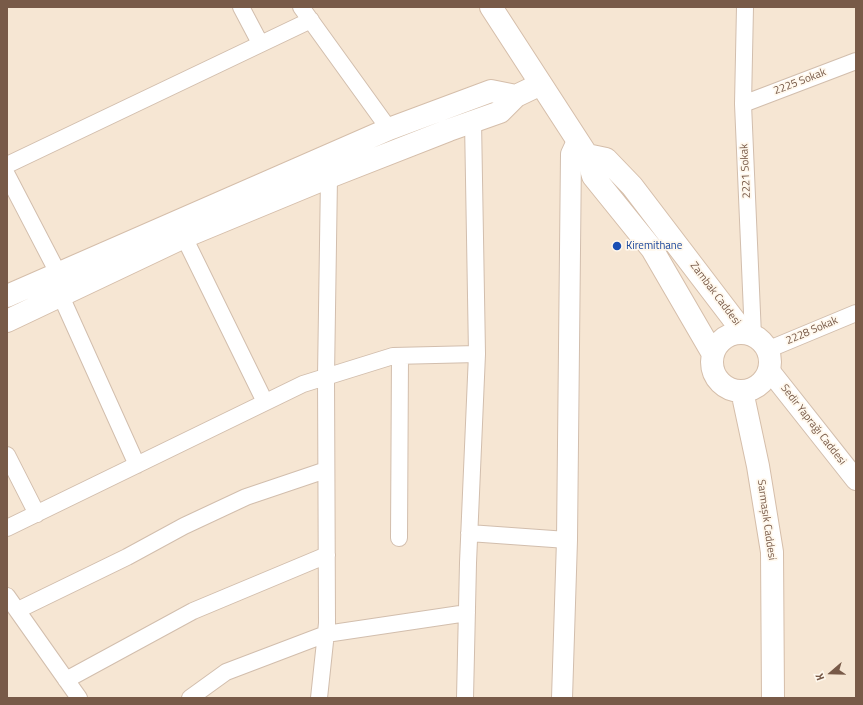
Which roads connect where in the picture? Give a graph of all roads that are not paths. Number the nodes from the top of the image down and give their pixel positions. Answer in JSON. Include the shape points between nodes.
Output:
{"nodes":[{"id":1,"x":241,"y":7,"type":"edge"},
{"id":2,"x":301,"y":7,"type":"edge"},
{"id":3,"x":491,"y":7,"type":"edge"},
{"id":4,"x":745,"y":7,"type":"edge"},
{"id":5,"x":311,"y":20,"type":"junction"},
{"id":6,"x":260,"y":43,"type":"junction"},
{"id":7,"x":856,"y":61,"type":"edge"},
{"id":8,"x":541,"y":84,"type":"junction"},
{"id":9,"x":516,"y":96,"type":"junction"},
{"id":10,"x":743,"y":104,"type":"junction"},
{"id":11,"x":474,"y":121,"type":"junction"},
{"id":12,"x":389,"y":129,"type":"junction"},
{"id":13,"x":582,"y":148,"type":"junction"},
{"id":14,"x":7,"y":165,"type":"edge"},
{"id":15,"x":7,"y":175,"type":"edge"},
{"id":16,"x":329,"y":177,"type":"junction"},
{"id":17,"x":184,"y":237,"type":"junction"},
{"id":18,"x":59,"y":284,"type":"junction"},
{"id":19,"x":7,"y":296,"type":"edge"},
{"id":20,"x":856,"y":313,"type":"edge"},
{"id":21,"x":7,"y":320,"type":"edge"},
{"id":22,"x":758,"y":347,"type":"junction"},
{"id":23,"x":477,"y":354,"type":"junction"},
{"id":24,"x":713,"y":354,"type":"junction"},
{"id":25,"x":400,"y":356,"type":"junction"},
{"id":26,"x":326,"y":376,"type":"junction"},
{"id":27,"x":742,"y":391,"type":"junction"},
{"id":28,"x":265,"y":402,"type":"junction"},
{"id":29,"x":7,"y":455,"type":"edge"},
{"id":30,"x":137,"y":465,"type":"junction"},
{"id":31,"x":326,"y":470,"type":"junction"},
{"id":32,"x":856,"y":480,"type":"edge"},
{"id":33,"x":36,"y":514,"type":"junction"},
{"id":34,"x":7,"y":528,"type":"edge"},
{"id":35,"x":469,"y":533,"type":"junction"},
{"id":36,"x":399,"y":538,"type":"dead end"},
{"id":37,"x":567,"y":540,"type":"junction"},
{"id":38,"x":327,"y":555,"type":"junction"},
{"id":39,"x":11,"y":605,"type":"edge"},
{"id":40,"x":467,"y":613,"type":"junction"},
{"id":41,"x":326,"y":634,"type":"junction"},
{"id":42,"x":66,"y":680,"type":"junction"},
{"id":43,"x":75,"y":697,"type":"edge"},
{"id":44,"x":190,"y":698,"type":"edge"},
{"id":45,"x":319,"y":698,"type":"edge"},
{"id":46,"x":465,"y":698,"type":"edge"},
{"id":47,"x":562,"y":698,"type":"edge"},
{"id":48,"x":773,"y":698,"type":"edge"}],
"edges":[{"from":1,"to":6,"type":"street"},
{"from":2,"to":5,"type":"street"},
{"from":3,"to":8,"type":"main road"},
{"from":4,"to":10,"type":"street","name":"2221 Sokak"},
{"from":5,"to":6,"type":"street"},
{"from":5,"to":12,"type":"street"},
{"from":6,"to":14,"type":"street"},
{"from":7,"to":10,"type":"street","name":"2225 Sokak"},
{"from":8,"to":9,"type":"main road"},
{"from":8,"to":13,"type":"main road"},
{"from":9,"to":11,"type":"main road","via":[[500,112]]},
{"from":9,"to":12,"type":"main road","via":[[491,91]]},
{"from":10,"to":22,"type":"street","name":"2221 Sokak"},
{"from":11,"to":16,"type":"main road"},
{"from":11,"to":23,"type":"street"},
{"from":12,"to":18,"type":"main road"},
{"from":13,"to":22,"type":"main road","name":"Zambak Caddesi","via":[[606,159],[632,186]]},
{"from":13,"to":24,"type":"main road","via":[[593,176],[652,249]]},
{"from":13,"to":37,"type":"street","via":[[571,154]]},
{"from":15,"to":18,"type":"street"},
{"from":16,"to":17,"type":"main road"},
{"from":16,"to":26,"type":"street"},
{"from":17,"to":18,"type":"main road"},
{"from":17,"to":28,"type":"street"},
{"from":18,"to":19,"type":"main road"},
{"from":18,"to":21,"type":"main road"},
{"from":18,"to":30,"type":"street"},
{"from":20,"to":22,"type":"street","name":"2228 Sokak"},
{"from":22,"to":24,"type":"main road","via":[[734,333],[724,338]]},
{"from":22,"to":27,"type":"main road","via":[[765,378],[759,385]]},
{"from":22,"to":32,"type":"street","name":"Sedir Yaprağı Caddesi"},
{"from":23,"to":25,"type":"street"},
{"from":23,"to":35,"type":"street"},
{"from":24,"to":27,"type":"main road","via":[[712,363],[718,380],[729,388]]},
{"from":25,"to":26,"type":"street"},
{"from":25,"to":36,"type":"street"},
{"from":26,"to":28,"type":"street"},
{"from":26,"to":31,"type":"street"},
{"from":27,"to":48,"type":"main road","name":"Sarmaşık Caddesi","via":[[772,552]]},
{"from":28,"to":30,"type":"street"},
{"from":29,"to":33,"type":"street"},
{"from":30,"to":33,"type":"street"},
{"from":31,"to":38,"type":"street"},
{"from":31,"to":39,"type":"street","via":[[246,497],[184,526],[127,557]]},
{"from":33,"to":34,"type":"street"},
{"from":35,"to":37,"type":"street"},
{"from":35,"to":40,"type":"street"},
{"from":37,"to":47,"type":"street"},
{"from":38,"to":41,"type":"street"},
{"from":38,"to":42,"type":"street","via":[[194,611]]},
{"from":39,"to":42,"type":"street"},
{"from":40,"to":41,"type":"street"},
{"from":40,"to":46,"type":"street"},
{"from":41,"to":44,"type":"street","via":[[226,672]]},
{"from":41,"to":45,"type":"street"},
{"from":42,"to":43,"type":"street"}]}
